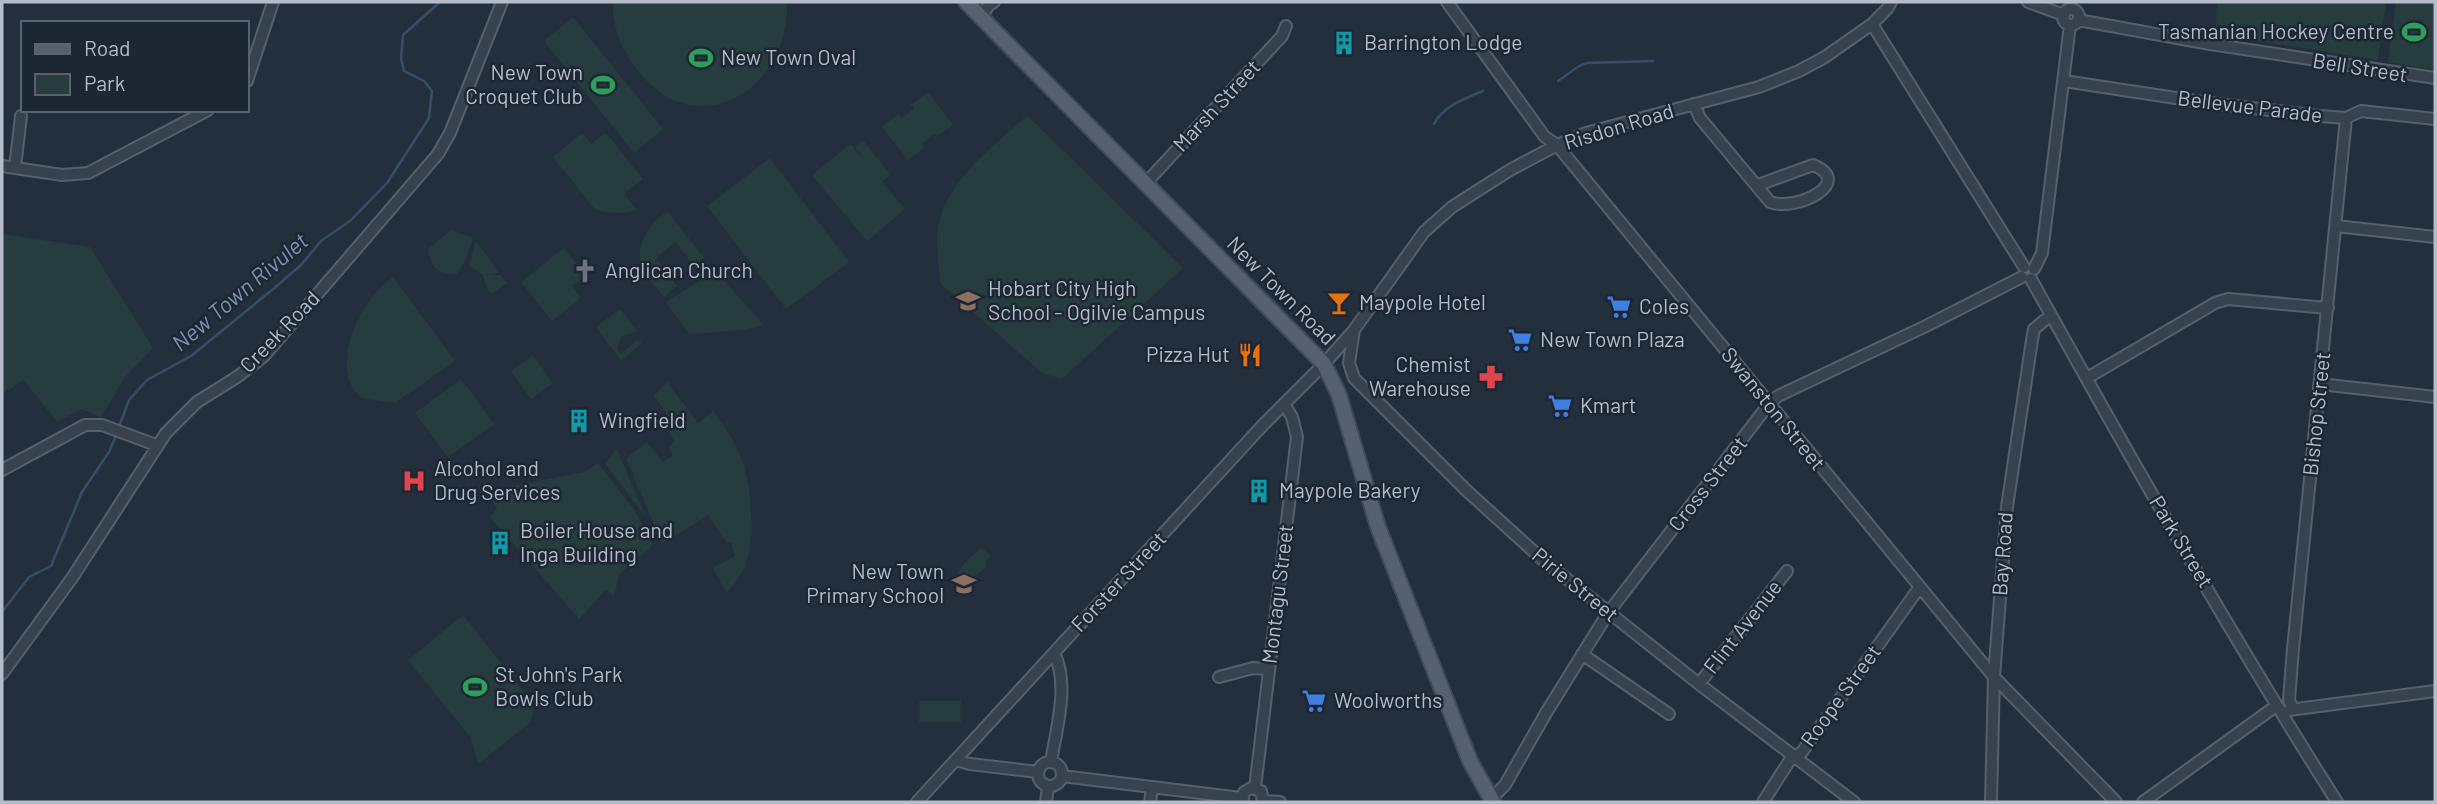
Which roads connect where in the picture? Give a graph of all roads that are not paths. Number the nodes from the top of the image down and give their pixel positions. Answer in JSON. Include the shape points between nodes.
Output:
{"nodes":[{"id":1,"x":273,"y":2,"type":"edge"},
{"id":2,"x":502,"y":2,"type":"edge"},
{"id":3,"x":966,"y":2,"type":"edge"},
{"id":4,"x":994,"y":2,"type":"edge"},
{"id":5,"x":1447,"y":2,"type":"edge"},
{"id":6,"x":1891,"y":2,"type":"edge"},
{"id":7,"x":2028,"y":2,"type":"edge"},
{"id":8,"x":2072,"y":14,"type":"edge"},
{"id":9,"x":981,"y":16,"type":"junction"},
{"id":10,"x":1872,"y":23,"type":"junction"},
{"id":11,"x":1286,"y":26,"type":"dead end"},
{"id":12,"x":248,"y":77,"type":"edge"},
{"id":13,"x":2435,"y":78,"type":"edge"},
{"id":14,"x":2064,"y":81,"type":"junction"},
{"id":15,"x":1694,"y":104,"type":"junction"},
{"id":16,"x":188,"y":115,"type":"edge"},
{"id":17,"x":21,"y":116,"type":"dead end"},
{"id":18,"x":2346,"y":118,"type":"junction"},
{"id":19,"x":2435,"y":119,"type":"edge"},
{"id":20,"x":1557,"y":145,"type":"junction"},
{"id":21,"x":2,"y":166,"type":"edge"},
{"id":22,"x":15,"y":168,"type":"junction"},
{"id":23,"x":1145,"y":184,"type":"junction"},
{"id":24,"x":1758,"y":185,"type":"junction"},
{"id":25,"x":2336,"y":226,"type":"junction"},
{"id":26,"x":2435,"y":237,"type":"edge"},
{"id":27,"x":2028,"y":273,"type":"junction"},
{"id":28,"x":2328,"y":308,"type":"junction"},
{"id":29,"x":2050,"y":314,"type":"junction"},
{"id":30,"x":1354,"y":330,"type":"junction"},
{"id":31,"x":1324,"y":364,"type":"junction"},
{"id":32,"x":2087,"y":378,"type":"junction"},
{"id":33,"x":2320,"y":384,"type":"junction"},
{"id":34,"x":2435,"y":397,"type":"edge"},
{"id":35,"x":1284,"y":404,"type":"junction"},
{"id":36,"x":1769,"y":404,"type":"junction"},
{"id":37,"x":156,"y":445,"type":"junction"},
{"id":38,"x":2,"y":470,"type":"edge"},
{"id":39,"x":1787,"y":570,"type":"dead end"},
{"id":40,"x":1919,"y":588,"type":"junction"},
{"id":41,"x":1608,"y":613,"type":"junction"},
{"id":42,"x":1054,"y":653,"type":"junction"},
{"id":43,"x":1583,"y":654,"type":"junction"},
{"id":44,"x":1268,"y":669,"type":"junction"},
{"id":45,"x":2,"y":674,"type":"edge"},
{"id":46,"x":1219,"y":677,"type":"dead end"},
{"id":47,"x":1994,"y":677,"type":"junction"},
{"id":48,"x":1699,"y":684,"type":"junction"},
{"id":49,"x":2435,"y":691,"type":"edge"},
{"id":50,"x":2278,"y":709,"type":"junction"},
{"id":51,"x":2293,"y":709,"type":"junction"},
{"id":52,"x":1669,"y":713,"type":"dead end"},
{"id":53,"x":1794,"y":756,"type":"junction"},
{"id":54,"x":956,"y":760,"type":"junction"},
{"id":55,"x":1051,"y":762,"type":"junction"},
{"id":56,"x":1038,"y":772,"type":"junction"},
{"id":57,"x":1062,"y":776,"type":"junction"},
{"id":58,"x":1048,"y":786,"type":"junction"},
{"id":59,"x":1152,"y":788,"type":"junction"},
{"id":60,"x":1255,"y":788,"type":"junction"},
{"id":61,"x":1242,"y":800,"type":"edge"},
{"id":62,"x":1492,"y":800,"type":"edge"},
{"id":63,"x":921,"y":801,"type":"edge"},
{"id":64,"x":1264,"y":801,"type":"edge"},
{"id":65,"x":1046,"y":802,"type":"edge"},
{"id":66,"x":1150,"y":802,"type":"edge"},
{"id":67,"x":1280,"y":802,"type":"edge"},
{"id":68,"x":1763,"y":802,"type":"edge"},
{"id":69,"x":1854,"y":802,"type":"edge"},
{"id":70,"x":1991,"y":802,"type":"edge"},
{"id":71,"x":2116,"y":802,"type":"edge"},
{"id":72,"x":2143,"y":802,"type":"edge"},
{"id":73,"x":2337,"y":802,"type":"edge"}],
"edges":[{"from":1,"to":12,"type":"street"},
{"from":2,"to":37,"type":"street","name":"Creek Road","via":[[438,154],[264,356],[190,408]]},
{"from":3,"to":9,"type":"main road","name":"New Town Road"},
{"from":4,"to":9,"type":"street"},
{"from":5,"to":20,"type":"street","name":"Swanston Street","via":[[1545,136]]},
{"from":6,"to":10,"type":"street","name":"Risdon Road"},
{"from":7,"to":8,"type":"street","name":"Bell Street"},
{"from":8,"to":13,"type":"street","name":"Bell Street","via":[[2223,46]]},
{"from":8,"to":14,"type":"street"},
{"from":9,"to":23,"type":"main road","name":"New Town Road"},
{"from":10,"to":15,"type":"street","name":"Risdon Road","via":[[1799,71]]},
{"from":10,"to":27,"type":"street","name":"Park Street"},
{"from":11,"to":23,"type":"street","name":"Marsh Street","via":[[1282,36]]},
{"from":14,"to":18,"type":"street","name":"Bellevue Parade"},
{"from":14,"to":27,"type":"street","via":[[2042,253]]},
{"from":15,"to":20,"type":"street","name":"Risdon Road"},
{"from":15,"to":24,"type":"street","via":[[1700,118]]},
{"from":16,"to":22,"type":"street","via":[[88,173],[62,175]]},
{"from":17,"to":22,"type":"street"},
{"from":18,"to":19,"type":"street","name":"Bellevue Parade","via":[[2361,111]]},
{"from":18,"to":25,"type":"street","name":"Bishop Street"},
{"from":20,"to":30,"type":"street","name":"Risdon Road","via":[[1487,183],[1424,232]]},
{"from":20,"to":36,"type":"street","name":"Swanston Street"},
{"from":21,"to":22,"type":"street"},
{"from":23,"to":31,"type":"main road","name":"New Town Road"},
{"from":24,"to":24,"type":"street","via":[[1770,202],[1787,205],[1824,191],[1827,182],[1826,173],[1813,165]]},
{"from":25,"to":26,"type":"street"},
{"from":25,"to":28,"type":"street","name":"Bishop Street"},
{"from":27,"to":29,"type":"street","name":"Park Street"},
{"from":27,"to":36,"type":"street","name":"Cross Street"},
{"from":28,"to":32,"type":"street","via":[[2228,299]]},
{"from":28,"to":33,"type":"street","name":"Bishop Street"},
{"from":29,"to":32,"type":"street","name":"Park Street"},
{"from":29,"to":47,"type":"street","name":"Bay Road","via":[[2035,329],[2032,340],[2007,507]]},
{"from":30,"to":31,"type":"street","name":"Risdon Road"},
{"from":30,"to":41,"type":"street","name":"Pirie Street","via":[[1349,363],[1354,378],[1466,490]]},
{"from":31,"to":35,"type":"street","name":"Forster Street"},
{"from":31,"to":62,"type":"main road","name":"New Town Road","via":[[1339,395],[1378,527],[1470,761]]},
{"from":32,"to":50,"type":"street","name":"Park Street"},
{"from":33,"to":34,"type":"street"},
{"from":33,"to":51,"type":"street","name":"Bishop Street","via":[[2293,649],[2289,700]]},
{"from":35,"to":42,"type":"street","name":"Forster Street"},
{"from":35,"to":44,"type":"street","name":"Montagu Street","via":[[1297,437]]},
{"from":36,"to":40,"type":"street","name":"Swanston Street"},
{"from":36,"to":41,"type":"street","name":"Cross Street"},
{"from":37,"to":38,"type":"street","via":[[90,424]]},
{"from":37,"to":45,"type":"street","name":"Creek Road","via":[[72,578]]},
{"from":39,"to":48,"type":"street","name":"Flint Avenue"},
{"from":40,"to":47,"type":"street","name":"Swanston Street"},
{"from":40,"to":53,"type":"street","name":"Roope Street","via":[[1802,752]]},
{"from":41,"to":43,"type":"street","name":"Cross Street"},
{"from":41,"to":48,"type":"street","name":"Pirie Street"},
{"from":42,"to":54,"type":"street","name":"Forster Street"},
{"from":42,"to":55,"type":"street","via":[[1060,679]]},
{"from":43,"to":52,"type":"street"},
{"from":43,"to":62,"type":"street","name":"Cross Street"},
{"from":44,"to":46,"type":"street"},
{"from":44,"to":60,"type":"street","name":"Montagu Street"},
{"from":47,"to":70,"type":"street","name":"Bay Road"},
{"from":47,"to":71,"type":"street","name":"Swanston Street"},
{"from":48,"to":53,"type":"street","name":"Pirie Street"},
{"from":49,"to":51,"type":"street"},
{"from":50,"to":51,"type":"street"},
{"from":50,"to":72,"type":"street"},
{"from":50,"to":73,"type":"street","name":"Park Street"},
{"from":53,"to":68,"type":"street","name":"Roope Street"},
{"from":53,"to":69,"type":"street","name":"Pirie Street"},
{"from":54,"to":56,"type":"street"},
{"from":54,"to":63,"type":"street","name":"Forster Street"},
{"from":55,"to":56,"type":"street"},
{"from":55,"to":57,"type":"street","via":[[1061,768]]},
{"from":56,"to":58,"type":"street","via":[[1039,780]]},
{"from":57,"to":58,"type":"street","via":[[1059,783]]},
{"from":57,"to":59,"type":"street"},
{"from":58,"to":65,"type":"street"},
{"from":59,"to":61,"type":"street"},
{"from":59,"to":66,"type":"street"},
{"from":60,"to":61,"type":"street","via":[[1246,790]]},
{"from":60,"to":64,"type":"street"},
{"from":64,"to":67,"type":"street"}]}
